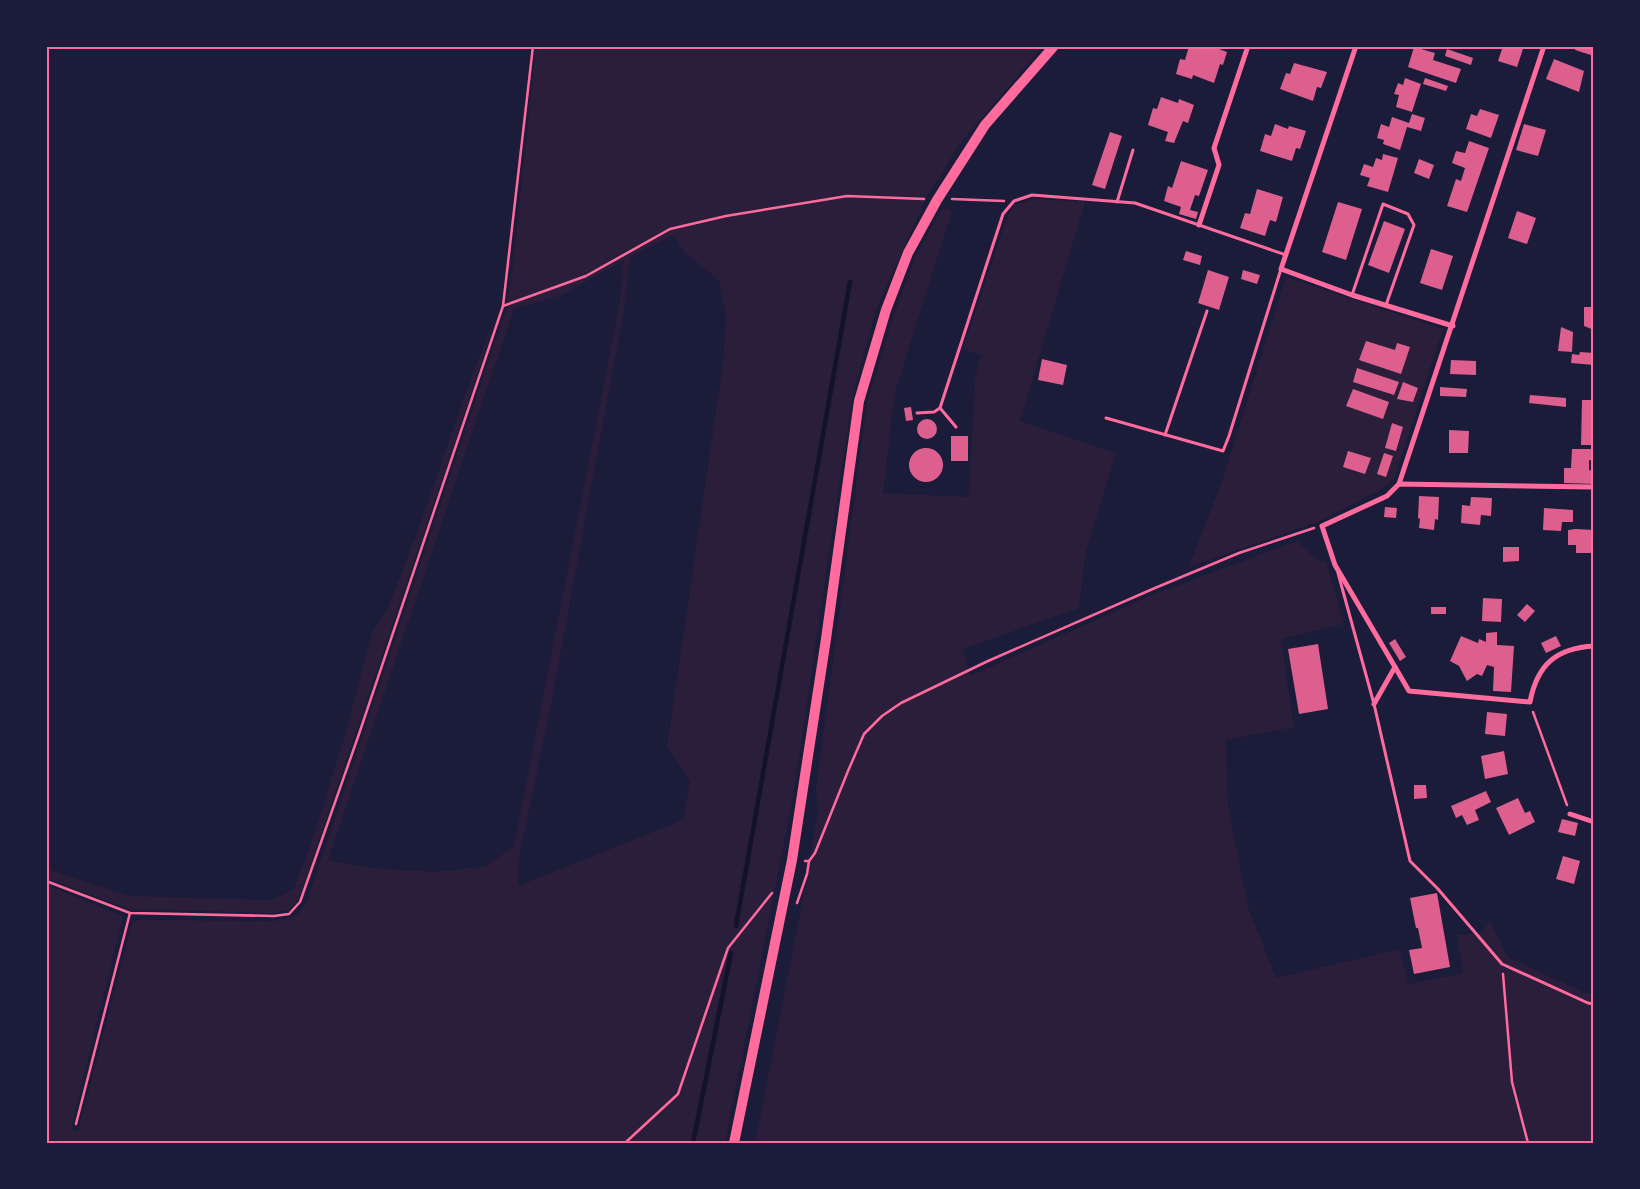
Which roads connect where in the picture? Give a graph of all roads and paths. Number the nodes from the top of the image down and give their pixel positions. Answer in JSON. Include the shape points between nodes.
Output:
{"nodes":[{"id":1,"x":533,"y":46,"type":"edge"},
{"id":2,"x":1054,"y":46,"type":"edge"},
{"id":3,"x":1248,"y":46,"type":"edge"},
{"id":4,"x":1356,"y":46,"type":"edge"},
{"id":5,"x":1544,"y":46,"type":"edge"},
{"id":6,"x":1133,"y":150,"type":"dead end"},
{"id":7,"x":937,"y":200,"type":"junction"},
{"id":8,"x":1014,"y":201,"type":"junction"},
{"id":9,"x":1117,"y":202,"type":"junction"},
{"id":10,"x":1199,"y":225,"type":"junction"},
{"id":11,"x":1286,"y":255,"type":"junction"},
{"id":12,"x":1281,"y":270,"type":"junction"},
{"id":13,"x":1352,"y":295,"type":"junction"},
{"id":14,"x":503,"y":306,"type":"junction"},
{"id":15,"x":1386,"y":306,"type":"junction"},
{"id":16,"x":1208,"y":311,"type":"dead end"},
{"id":17,"x":1453,"y":326,"type":"junction"},
{"id":18,"x":940,"y":408,"type":"junction"},
{"id":19,"x":917,"y":413,"type":"dead end"},
{"id":20,"x":1106,"y":418,"type":"dead end"},
{"id":21,"x":956,"y":427,"type":"dead end"},
{"id":22,"x":1165,"y":435,"type":"junction"},
{"id":23,"x":1399,"y":484,"type":"junction"},
{"id":24,"x":1594,"y":487,"type":"edge"},
{"id":25,"x":1322,"y":526,"type":"junction"},
{"id":26,"x":1335,"y":565,"type":"junction"},
{"id":27,"x":1594,"y":646,"type":"edge"},
{"id":28,"x":1395,"y":667,"type":"junction"},
{"id":29,"x":1374,"y":704,"type":"junction"},
{"id":30,"x":1531,"y":704,"type":"junction"},
{"id":31,"x":1570,"y":814,"type":"joint"},
{"id":32,"x":1594,"y":822,"type":"edge"},
{"id":33,"x":792,"y":860,"type":"junction"},
{"id":34,"x":789,"y":871,"type":"junction"},
{"id":35,"x":46,"y":881,"type":"edge"},
{"id":36,"x":130,"y":913,"type":"junction"},
{"id":37,"x":1502,"y":964,"type":"junction"},
{"id":38,"x":1594,"y":1004,"type":"edge"},
{"id":39,"x":76,"y":1124,"type":"dead end"},
{"id":40,"x":625,"y":1143,"type":"edge"},
{"id":41,"x":734,"y":1143,"type":"edge"},
{"id":42,"x":1528,"y":1143,"type":"edge"}],
"edges":[{"from":1,"to":14,"type":"path"},
{"from":2,"to":7,"type":"main road","via":[[985,125]]},
{"from":3,"to":10,"type":"street","via":[[1214,148],[1219,165]]},
{"from":4,"to":11,"type":"street"},
{"from":5,"to":17,"type":"street"},
{"from":6,"to":9,"type":"lane"},
{"from":7,"to":8,"type":"path"},
{"from":7,"to":14,"type":"path","via":[[847,196],[726,216],[670,229],[586,276]]},
{"from":7,"to":33,"type":"main road","via":[[908,253],[886,310],[859,401]]},
{"from":8,"to":9,"type":"lane","via":[[1032,195]]},
{"from":8,"to":18,"type":"lane","via":[[1003,214]]},
{"from":9,"to":10,"type":"lane","via":[[1135,203]]},
{"from":10,"to":11,"type":"lane"},
{"from":11,"to":12,"type":"street"},
{"from":12,"to":13,"type":"street"},
{"from":12,"to":22,"type":"lane","via":[[1223,451]]},
{"from":13,"to":15,"type":"street"},
{"from":13,"to":15,"type":"lane","via":[[1383,204],[1408,214],[1414,225]]},
{"from":14,"to":36,"type":"path","via":[[300,902],[290,914],[274,916]]},
{"from":15,"to":17,"type":"street"},
{"from":16,"to":22,"type":"lane"},
{"from":17,"to":23,"type":"street"},
{"from":18,"to":19,"type":"lane","via":[[934,412]]},
{"from":18,"to":21,"type":"lane"},
{"from":20,"to":22,"type":"lane"},
{"from":23,"to":24,"type":"street"},
{"from":23,"to":25,"type":"street","via":[[1388,496]]},
{"from":25,"to":26,"type":"street"},
{"from":25,"to":33,"type":"path","via":[[1239,553],[1155,588],[988,661],[888,711],[864,734],[815,853],[809,861]]},
{"from":26,"to":28,"type":"street"},
{"from":26,"to":29,"type":"lane"},
{"from":27,"to":30,"type":"street","via":[[1557,654],[1542,669],[1533,687]]},
{"from":28,"to":29,"type":"street"},
{"from":28,"to":30,"type":"street","via":[[1409,691]]},
{"from":29,"to":37,"type":"lane","via":[[1410,861]]},
{"from":30,"to":31,"type":"path"},
{"from":31,"to":32,"type":"street"},
{"from":33,"to":34,"type":"main road"},
{"from":34,"to":40,"type":"path","via":[[728,948],[678,1094]]},
{"from":34,"to":41,"type":"main road"},
{"from":35,"to":36,"type":"path"},
{"from":36,"to":39,"type":"path"},
{"from":37,"to":38,"type":"lane"},
{"from":37,"to":42,"type":"path","via":[[1512,1082]]}]}
